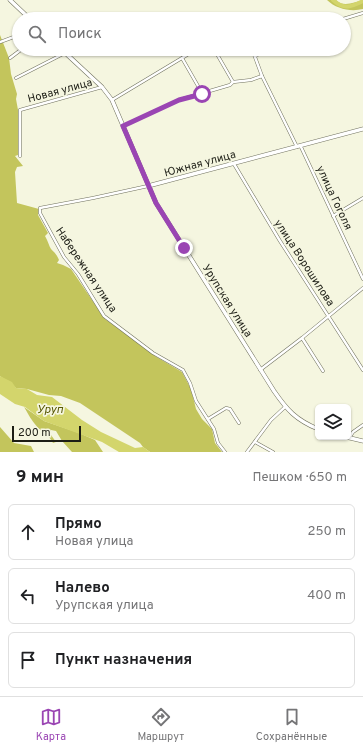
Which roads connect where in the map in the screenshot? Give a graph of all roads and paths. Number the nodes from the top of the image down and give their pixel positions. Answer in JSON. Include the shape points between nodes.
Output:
{"nodes":[{"id":1,"x":10,"y":0,"type":"edge"},
{"id":2,"x":23,"y":12,"type":"edge"},
{"id":3,"x":363,"y":13,"type":"edge"},
{"id":4,"x":351,"y":17,"type":"edge"},
{"id":5,"x":12,"y":38,"type":"edge"},
{"id":6,"x":0,"y":42,"type":"edge"},
{"id":7,"x":13,"y":56,"type":"edge"},
{"id":8,"x":59,"y":56,"type":"edge"},
{"id":9,"x":68,"y":56,"type":"edge"},
{"id":10,"x":185,"y":56,"type":"edge"},
{"id":11,"x":218,"y":56,"type":"edge"},
{"id":12,"x":254,"y":56,"type":"edge"},
{"id":13,"x":10,"y":58,"type":"dead end"},
{"id":14,"x":182,"y":58,"type":"junction"},
{"id":15,"x":262,"y":76,"type":"junction"},
{"id":16,"x":16,"y":78,"type":"dead end"},
{"id":17,"x":233,"y":82,"type":"junction"},
{"id":18,"x":102,"y":87,"type":"junction"},
{"id":19,"x":202,"y":94,"type":"junction"},
{"id":20,"x":112,"y":100,"type":"junction"},
{"id":21,"x":123,"y":126,"type":"junction"},
{"id":22,"x":363,"y":129,"type":"edge"},
{"id":23,"x":301,"y":147,"type":"junction"},
{"id":24,"x":297,"y":148,"type":"junction"},
{"id":25,"x":20,"y":156,"type":"dead end"},
{"id":26,"x":234,"y":164,"type":"junction"},
{"id":27,"x":148,"y":186,"type":"junction"},
{"id":28,"x":363,"y":198,"type":"edge"},
{"id":29,"x":40,"y":208,"type":"joint"},
{"id":30,"x":333,"y":216,"type":"junction"},
{"id":31,"x":363,"y":279,"type":"edge"},
{"id":32,"x":363,"y":288,"type":"edge"},
{"id":33,"x":329,"y":317,"type":"junction"},
{"id":34,"x":302,"y":338,"type":"junction"},
{"id":35,"x":260,"y":370,"type":"junction"},
{"id":36,"x":363,"y":370,"type":"edge"},
{"id":37,"x":323,"y":371,"type":"dead end"},
{"id":38,"x":285,"y":407,"type":"junction"},
{"id":39,"x":208,"y":419,"type":"junction"},
{"id":40,"x":239,"y":423,"type":"dead end"},
{"id":41,"x":363,"y":426,"type":"edge"},
{"id":42,"x":315,"y":428,"type":"edge"},
{"id":43,"x":351,"y":434,"type":"edge"},
{"id":44,"x":351,"y":438,"type":"edge"},
{"id":45,"x":363,"y":441,"type":"edge"},
{"id":46,"x":255,"y":442,"type":"junction"},
{"id":47,"x":225,"y":452,"type":"edge"},
{"id":48,"x":247,"y":452,"type":"edge"},
{"id":49,"x":273,"y":452,"type":"edge"}],
"edges":[{"from":1,"to":2,"type":"street"},
{"from":3,"to":4,"type":"street"},
{"from":5,"to":6,"type":"street"},
{"from":7,"to":13,"type":"street"},
{"from":8,"to":16,"type":"street"},
{"from":9,"to":18,"type":"street","name":"Урупская улица"},
{"from":10,"to":14,"type":"street"},
{"from":11,"to":17,"type":"street"},
{"from":12,"to":15,"type":"street"},
{"from":14,"to":19,"type":"street"},
{"from":14,"to":20,"type":"street"},
{"from":15,"to":17,"type":"street"},
{"from":15,"to":24,"type":"street"},
{"from":17,"to":19,"type":"street"},
{"from":18,"to":20,"type":"street","name":"Урупская улица"},
{"from":18,"to":25,"type":"street","name":"Новая улица","via":[[20,110]]},
{"from":19,"to":21,"type":"street","via":[[179,100]]},
{"from":20,"to":21,"type":"street","name":"Урупская улица"},
{"from":21,"to":27,"type":"street","name":"Урупская улица"},
{"from":22,"to":23,"type":"street","name":"Южная улица"},
{"from":23,"to":24,"type":"street","name":"Южная улица"},
{"from":23,"to":30,"type":"street","name":"улица Гоголя"},
{"from":24,"to":26,"type":"street","name":"Южная улица"},
{"from":26,"to":27,"type":"street","name":"Южная улица"},
{"from":26,"to":33,"type":"street","name":"улица Ворошилова"},
{"from":27,"to":29,"type":"street","name":"Южная улица"},
{"from":27,"to":35,"type":"street","name":"Урупская улица"},
{"from":28,"to":30,"type":"street"},
{"from":29,"to":39,"type":"street","name":"Набережная улица","via":[[42,218],[64,257],[78,274],[104,316],[182,370],[196,401]]},
{"from":30,"to":31,"type":"street","name":"улица Гоголя"},
{"from":32,"to":33,"type":"street"},
{"from":33,"to":34,"type":"street"},
{"from":33,"to":36,"type":"street","name":"улица Ворошилова"},
{"from":34,"to":35,"type":"street"},
{"from":34,"to":37,"type":"street"},
{"from":35,"to":38,"type":"street","name":"Урупская улица"},
{"from":38,"to":42,"type":"street","name":"Урупская улица","via":[[302,422]]},
{"from":38,"to":46,"type":"street","via":[[271,420]]},
{"from":39,"to":40,"type":"street","via":[[226,408],[230,409]]},
{"from":39,"to":47,"type":"street","name":"Набережная улица","via":[[218,443]]},
{"from":41,"to":43,"type":"street"},
{"from":44,"to":45,"type":"street"},
{"from":46,"to":48,"type":"street"},
{"from":46,"to":49,"type":"street"}]}
